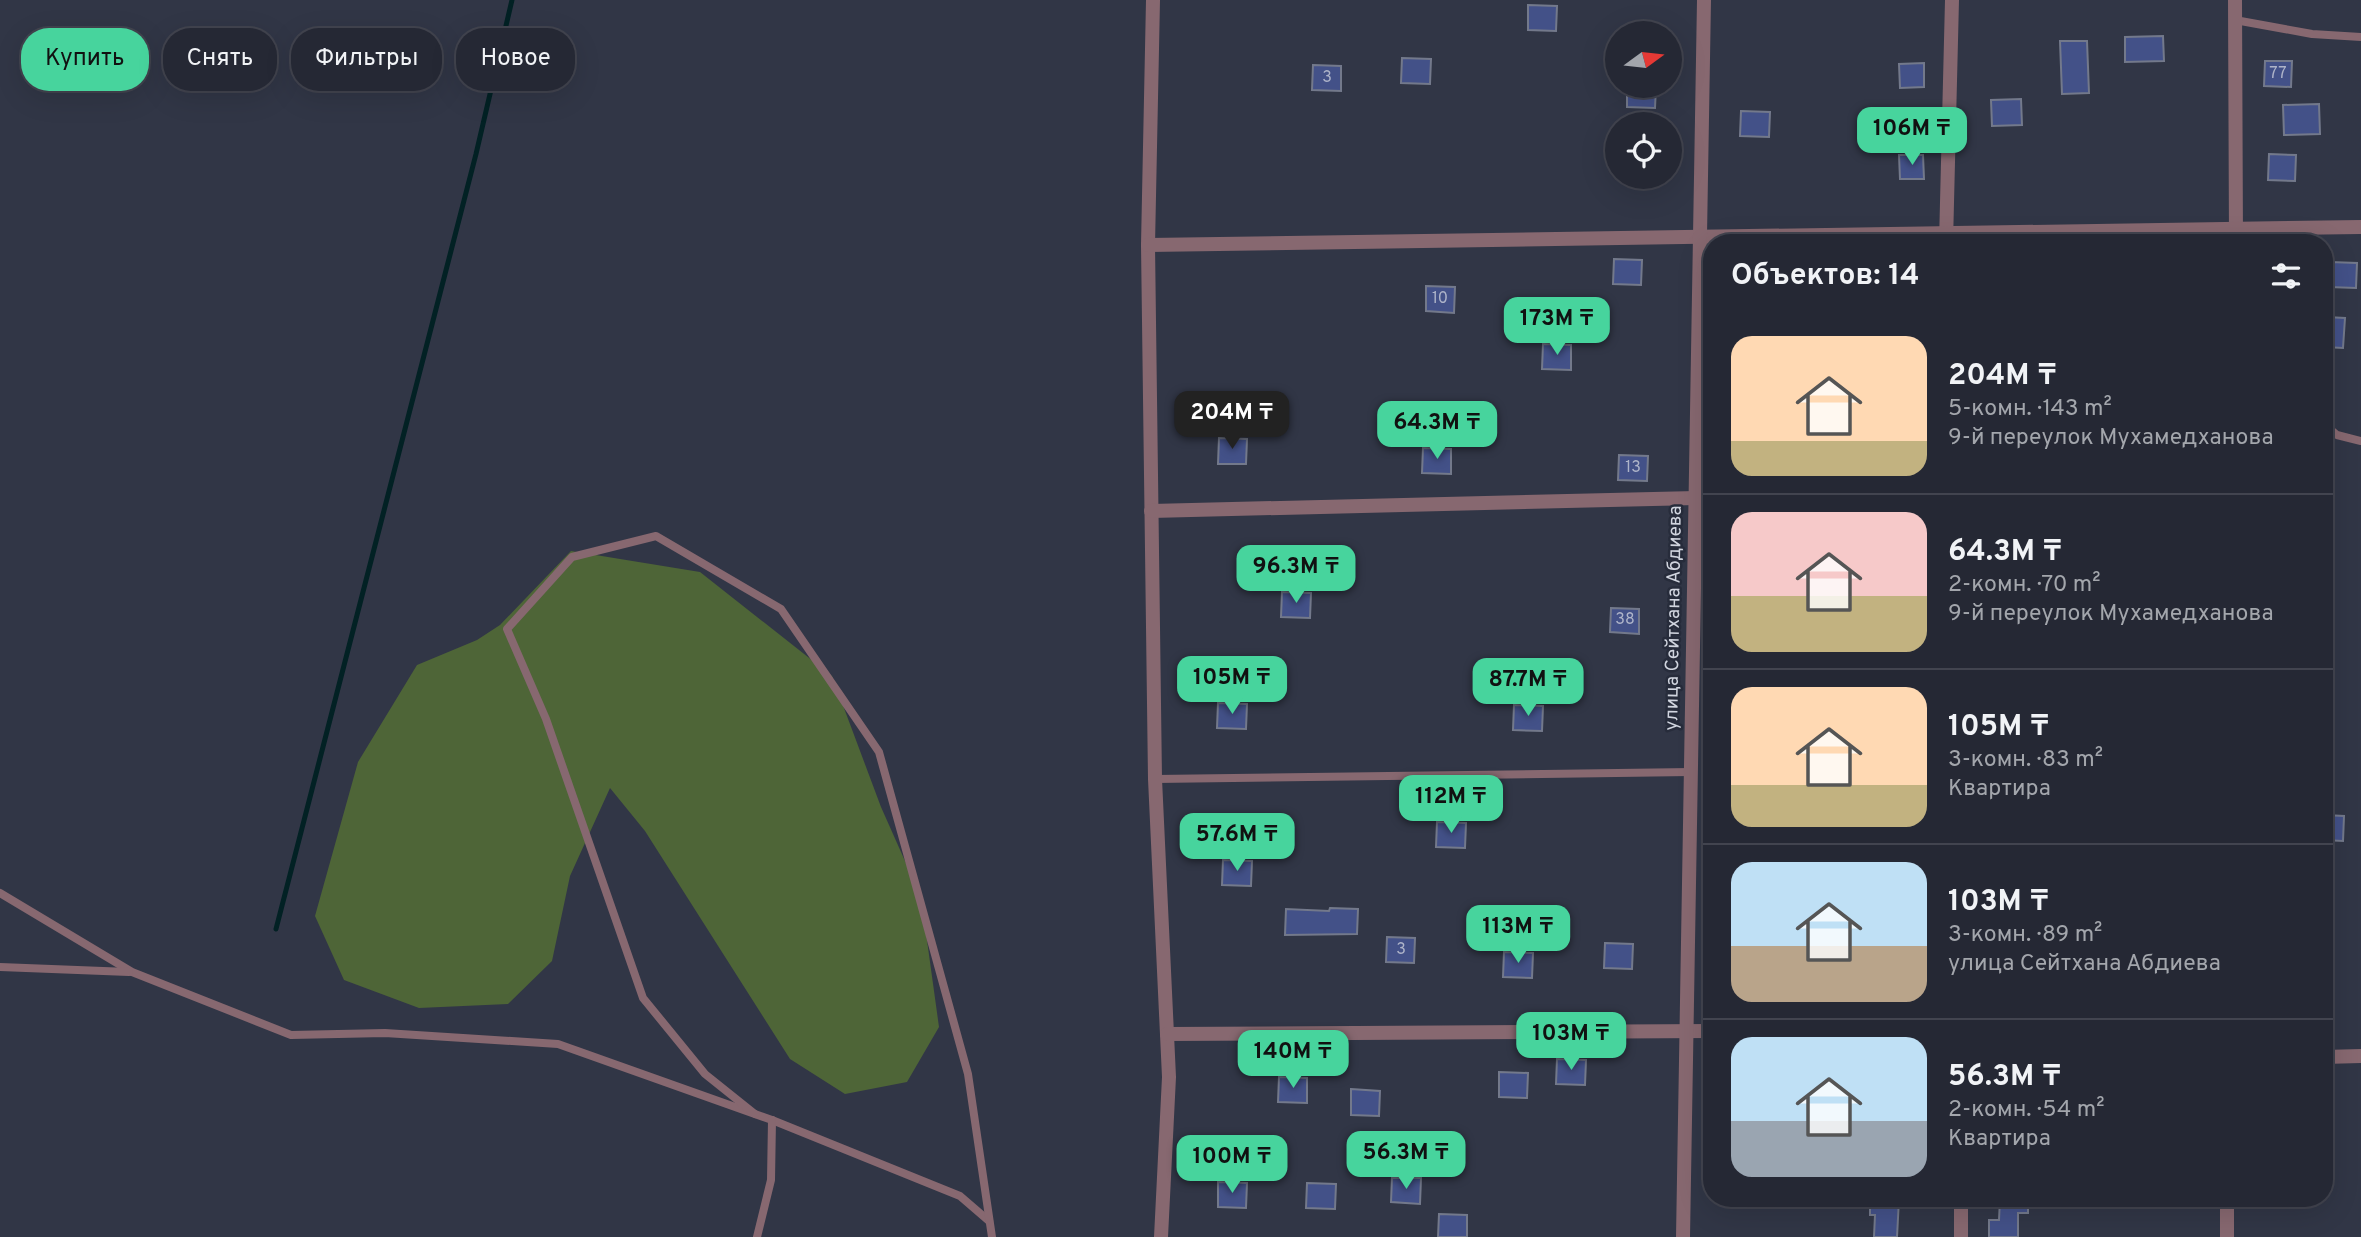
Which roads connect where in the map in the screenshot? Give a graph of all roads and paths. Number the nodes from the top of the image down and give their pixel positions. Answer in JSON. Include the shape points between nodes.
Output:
{"nodes":[{"id":1,"x":1153,"y":0,"type":"edge"},
{"id":2,"x":1704,"y":0,"type":"edge"},
{"id":3,"x":1952,"y":0,"type":"edge"},
{"id":4,"x":2235,"y":0,"type":"edge"},
{"id":5,"x":2235,"y":20,"type":"junction"},
{"id":6,"x":2361,"y":37,"type":"edge"},
{"id":7,"x":2236,"y":227,"type":"junction"},
{"id":8,"x":2361,"y":228,"type":"edge"},
{"id":9,"x":1946,"y":234,"type":"edge"},
{"id":10,"x":2051,"y":234,"type":"edge"},
{"id":11,"x":2236,"y":234,"type":"edge"},
{"id":12,"x":1700,"y":236,"type":"junction"},
{"id":13,"x":1703,"y":236,"type":"edge"},
{"id":14,"x":1148,"y":245,"type":"junction"},
{"id":15,"x":2333,"y":432,"type":"edge"},
{"id":16,"x":2361,"y":440,"type":"edge"},
{"id":17,"x":1696,"y":498,"type":"junction"},
{"id":18,"x":1151,"y":511,"type":"junction"},
{"id":19,"x":1691,"y":772,"type":"junction"},
{"id":20,"x":1155,"y":779,"type":"junction"},
{"id":21,"x":0,"y":893,"type":"edge"},
{"id":22,"x":0,"y":967,"type":"edge"},
{"id":23,"x":132,"y":972,"type":"junction"},
{"id":24,"x":1687,"y":1030,"type":"junction"},
{"id":25,"x":1703,"y":1031,"type":"edge"},
{"id":26,"x":1167,"y":1034,"type":"junction"},
{"id":27,"x":2361,"y":1056,"type":"edge"},
{"id":28,"x":2333,"y":1057,"type":"edge"},
{"id":29,"x":755,"y":1114,"type":"junction"},
{"id":30,"x":772,"y":1120,"type":"junction"},
{"id":31,"x":1961,"y":1207,"type":"edge"},
{"id":32,"x":2227,"y":1207,"type":"edge"},
{"id":33,"x":989,"y":1221,"type":"junction"},
{"id":34,"x":757,"y":1237,"type":"edge"},
{"id":35,"x":992,"y":1237,"type":"edge"},
{"id":36,"x":1161,"y":1237,"type":"edge"},
{"id":37,"x":1683,"y":1237,"type":"edge"},
{"id":38,"x":1961,"y":1237,"type":"edge"},
{"id":39,"x":2227,"y":1237,"type":"edge"}],
"edges":[{"from":1,"to":14,"type":"street"},
{"from":2,"to":12,"type":"street","name":"улица Сейтхана Абдиева"},
{"from":3,"to":9,"type":"street"},
{"from":4,"to":5,"type":"street"},
{"from":5,"to":6,"type":"lane","via":[[2312,34]]},
{"from":5,"to":7,"type":"street"},
{"from":7,"to":8,"type":"street"},
{"from":7,"to":10,"type":"street"},
{"from":7,"to":11,"type":"street"},
{"from":12,"to":13,"type":"street"},
{"from":12,"to":14,"type":"street"},
{"from":12,"to":17,"type":"street","name":"улица Сейтхана Абдиева"},
{"from":14,"to":18,"type":"street"},
{"from":15,"to":16,"type":"lane"},
{"from":17,"to":18,"type":"street"},
{"from":17,"to":19,"type":"street","name":"улица Сейтхана Абдиева"},
{"from":18,"to":20,"type":"street"},
{"from":19,"to":20,"type":"lane"},
{"from":19,"to":24,"type":"street","name":"улица Сейтхана Абдиева"},
{"from":20,"to":26,"type":"street"},
{"from":21,"to":23,"type":"lane"},
{"from":22,"to":23,"type":"lane"},
{"from":23,"to":29,"type":"lane","via":[[291,1035],[385,1033],[558,1044]]},
{"from":24,"to":25,"type":"street"},
{"from":24,"to":26,"type":"street"},
{"from":24,"to":37,"type":"street","name":"улица Сейтхана Абдиева"},
{"from":26,"to":36,"type":"street"},
{"from":27,"to":28,"type":"street"},
{"from":29,"to":30,"type":"lane"},
{"from":29,"to":33,"type":"lane","via":[[705,1074],[643,998],[546,719],[507,628],[572,557],[656,536],[781,609],[879,752],[968,1074]]},
{"from":30,"to":33,"type":"lane","via":[[960,1196]]},
{"from":30,"to":34,"type":"lane","via":[[771,1180]]},
{"from":31,"to":38,"type":"street"},
{"from":32,"to":39,"type":"street"},
{"from":33,"to":35,"type":"lane"}]}
